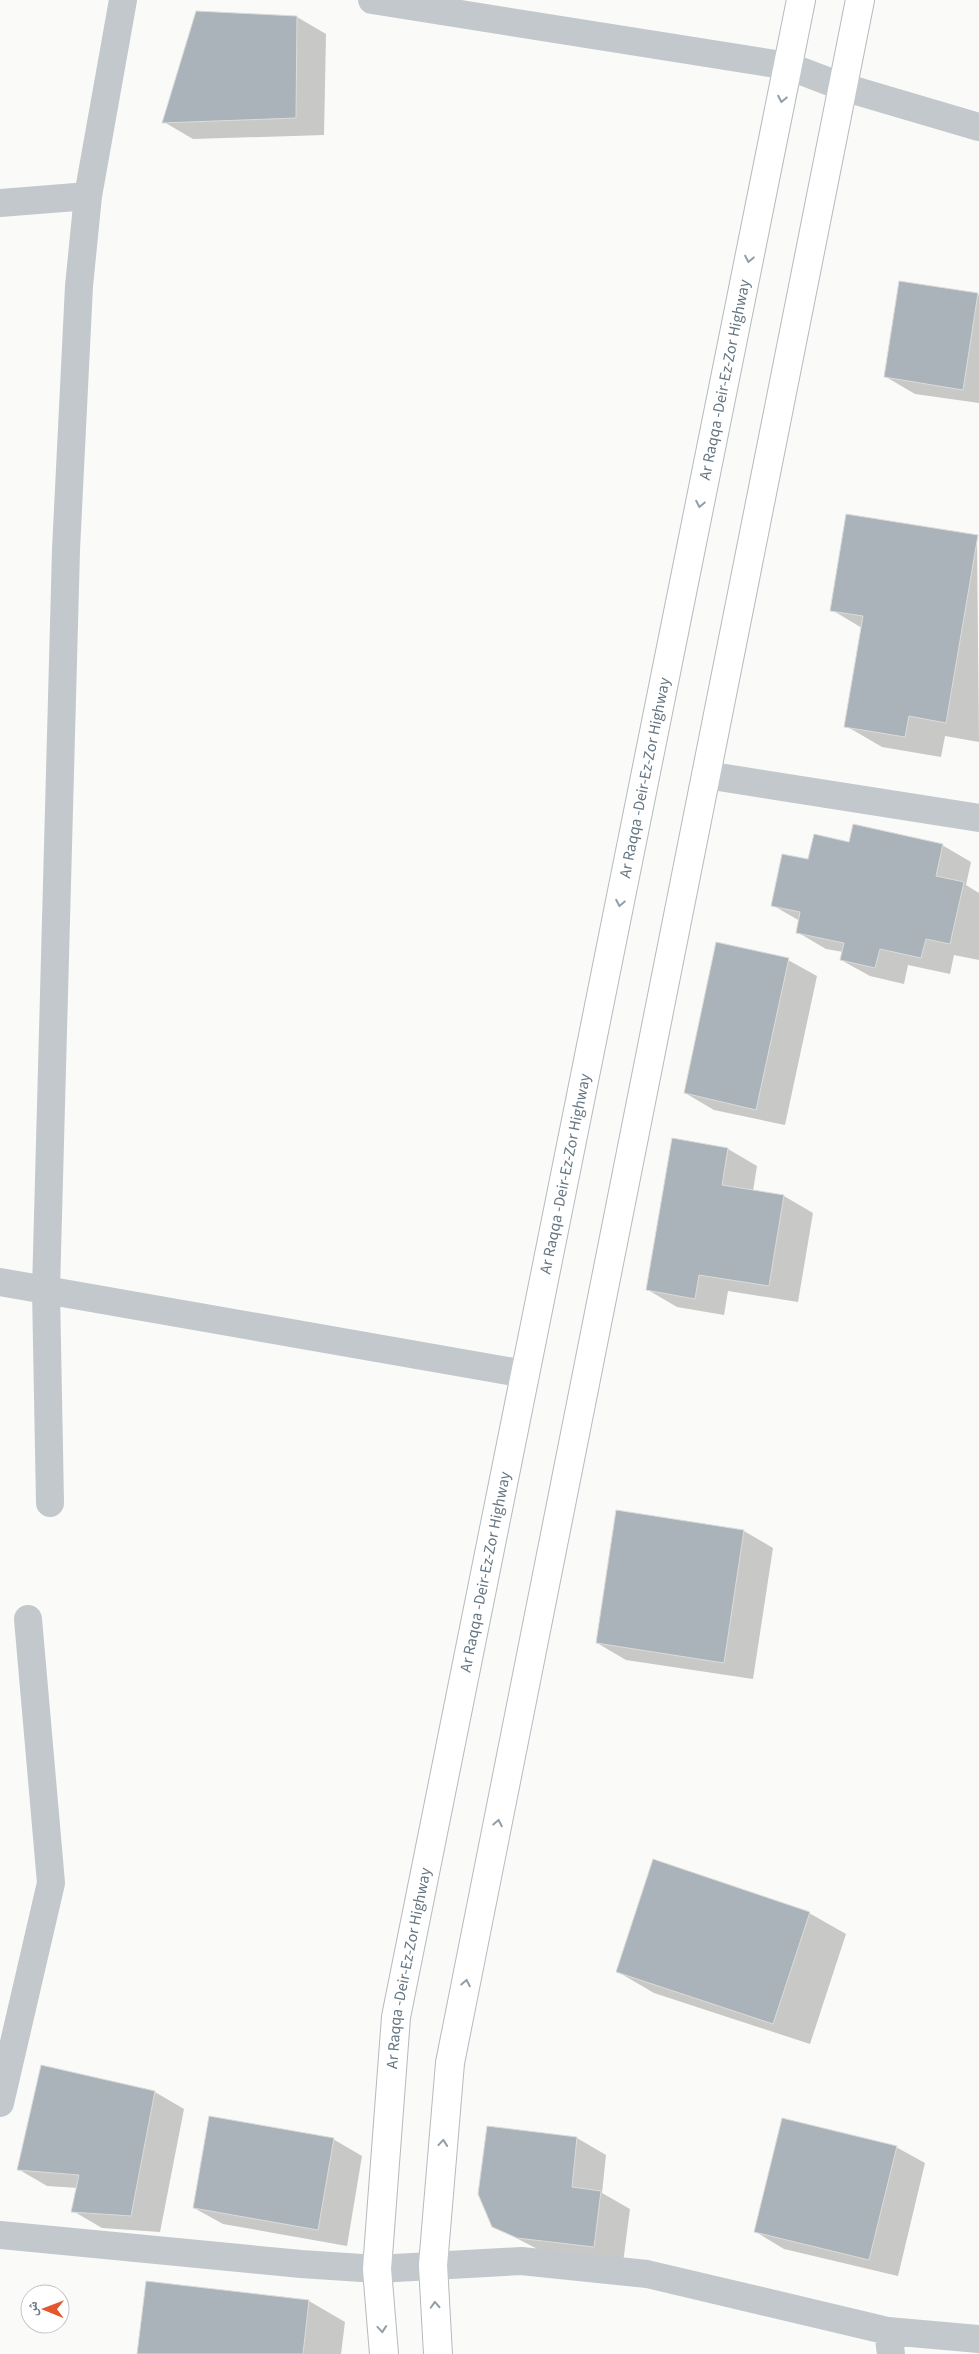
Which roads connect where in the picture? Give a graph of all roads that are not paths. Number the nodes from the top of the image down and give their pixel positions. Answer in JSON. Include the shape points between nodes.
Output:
{"nodes":[{"id":1,"x":123,"y":0,"type":"edge"},
{"id":2,"x":372,"y":0,"type":"edge"},
{"id":3,"x":802,"y":0,"type":"edge"},
{"id":4,"x":860,"y":0,"type":"edge"},
{"id":5,"x":788,"y":66,"type":"junction"},
{"id":6,"x":843,"y":87,"type":"junction"},
{"id":7,"x":979,"y":127,"type":"edge"},
{"id":8,"x":88,"y":196,"type":"junction"},
{"id":9,"x":0,"y":203,"type":"edge"},
{"id":10,"x":706,"y":775,"type":"junction"},
{"id":11,"x":979,"y":818,"type":"edge"},
{"id":12,"x":0,"y":1282,"type":"edge"},
{"id":13,"x":46,"y":1290,"type":"junction"},
{"id":14,"x":525,"y":1374,"type":"junction"},
{"id":15,"x":50,"y":1503,"type":"dead end"},
{"id":16,"x":28,"y":1619,"type":"dead end"},
{"id":17,"x":0,"y":2103,"type":"edge"},
{"id":18,"x":0,"y":2235,"type":"edge"},
{"id":19,"x":433,"y":2265,"type":"junction"},
{"id":20,"x":377,"y":2269,"type":"junction"},
{"id":21,"x":979,"y":2339,"type":"edge"},
{"id":22,"x":889,"y":2342,"type":"edge"},
{"id":23,"x":384,"y":2354,"type":"edge"},
{"id":24,"x":438,"y":2354,"type":"edge"}],
"edges":[{"from":1,"to":8,"type":"street"},
{"from":2,"to":5,"type":"street"},
{"from":3,"to":5,"type":"main road","name":"Ar Raqqa -Deir-Ez-Zor Highway"},
{"from":4,"to":6,"type":"main road"},
{"from":5,"to":6,"type":"street"},
{"from":5,"to":14,"type":"main road","name":"Ar Raqqa -Deir-Ez-Zor Highway","one_way":true},
{"from":6,"to":7,"type":"street"},
{"from":6,"to":10,"type":"main road"},
{"from":8,"to":9,"type":"street"},
{"from":8,"to":13,"type":"street","via":[[79,286],[66,550]]},
{"from":10,"to":11,"type":"street"},
{"from":19,"to":10,"type":"main road","one_way":true,"via":[[450,2063]]},
{"from":12,"to":13,"type":"street"},
{"from":13,"to":14,"type":"street"},
{"from":13,"to":15,"type":"street"},
{"from":14,"to":20,"type":"main road","name":"Ar Raqqa -Deir-Ez-Zor Highway","via":[[396,2017]]},
{"from":16,"to":17,"type":"street","via":[[51,1883]]},
{"from":18,"to":20,"type":"street"},
{"from":19,"to":20,"type":"street"},
{"from":19,"to":22,"type":"street","via":[[521,2260],[647,2274]]},
{"from":24,"to":19,"type":"main road","one_way":true},
{"from":20,"to":23,"type":"main road","name":"Ar Raqqa -Deir-Ez-Zor Highway","one_way":true},
{"from":21,"to":22,"type":"street"}]}
